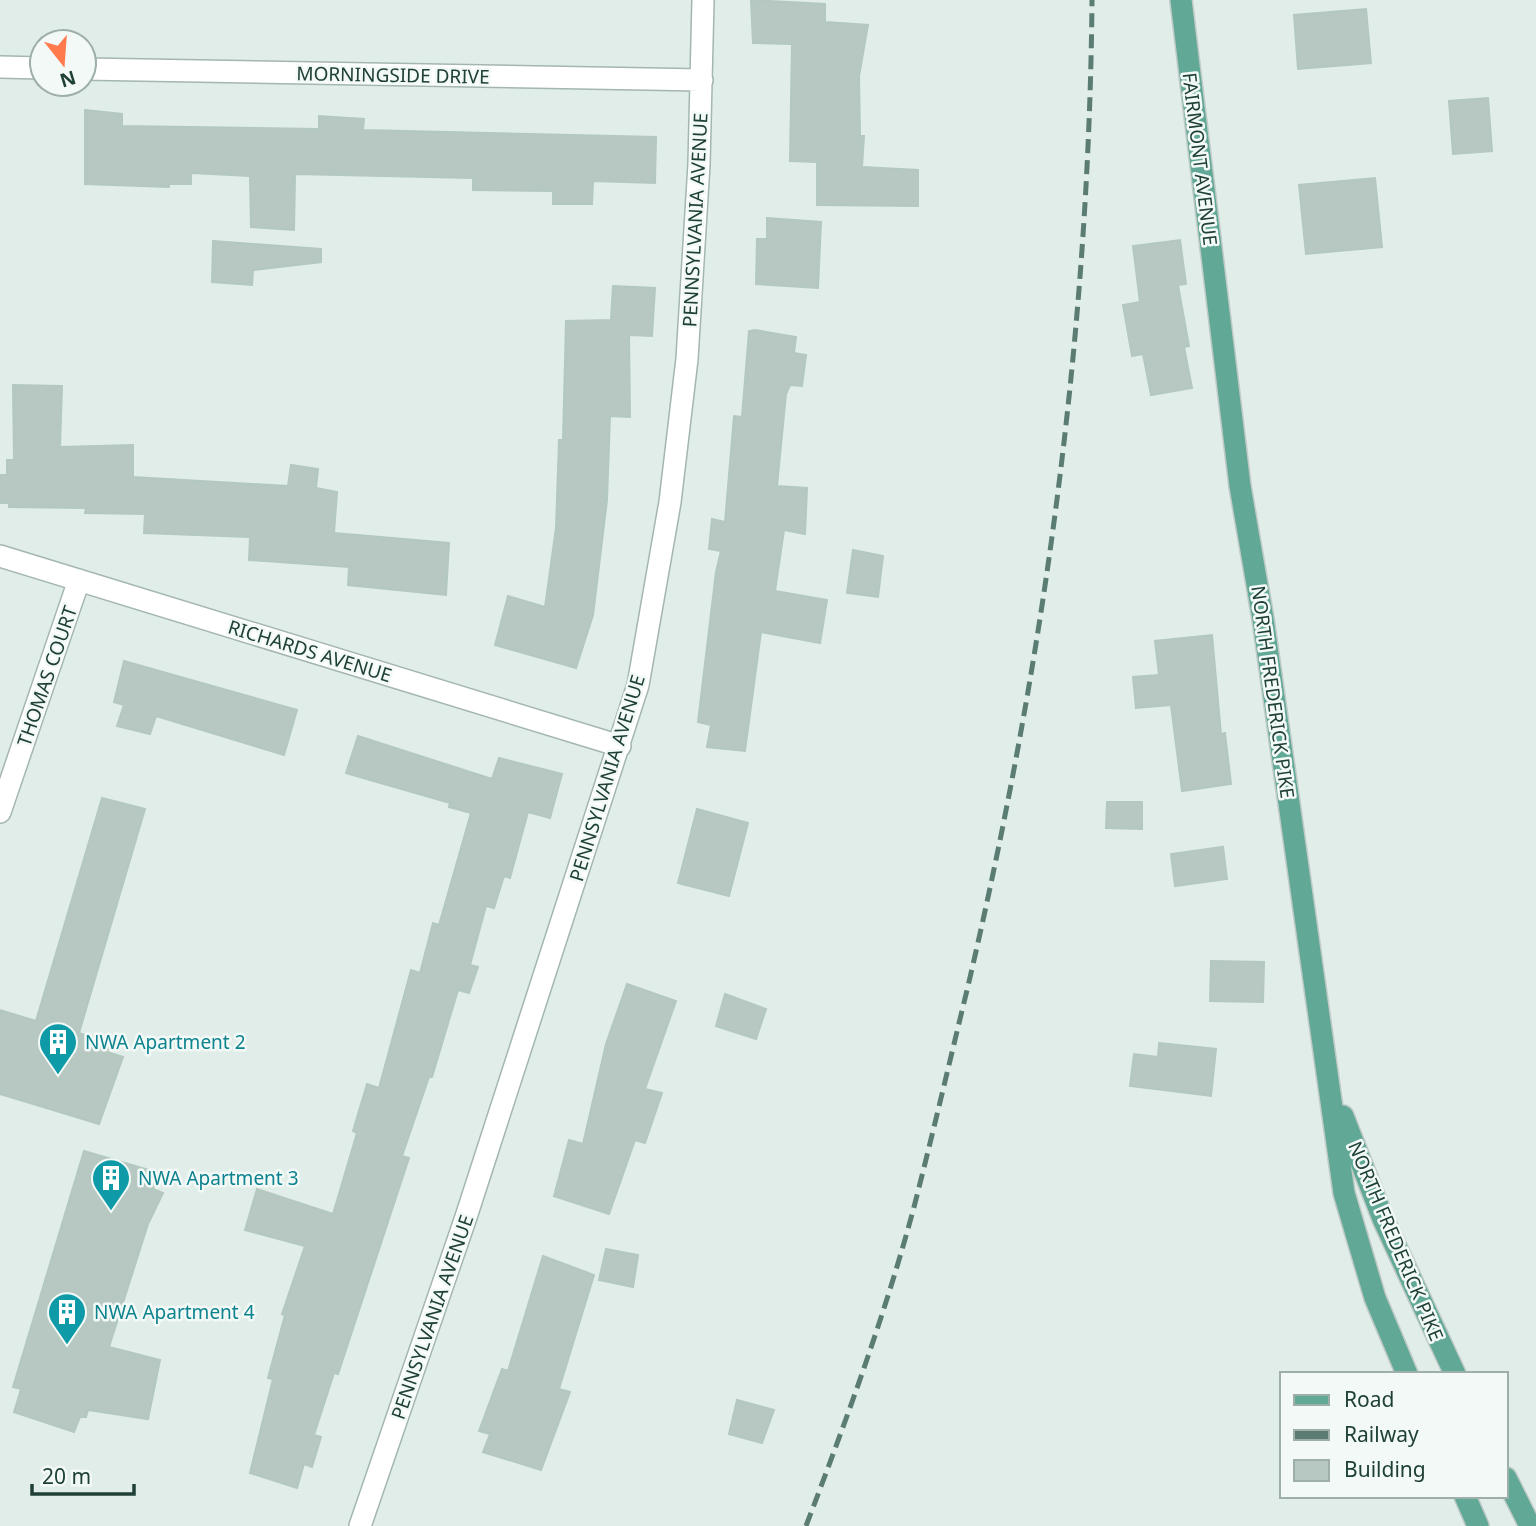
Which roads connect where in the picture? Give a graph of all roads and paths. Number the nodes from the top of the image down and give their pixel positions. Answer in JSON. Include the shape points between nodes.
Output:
{"nodes":[{"id":1,"x":703,"y":0,"type":"edge"},
{"id":2,"x":1181,"y":0,"type":"edge"},
{"id":3,"x":0,"y":67,"type":"edge"},
{"id":4,"x":28,"y":68,"type":"edge"},
{"id":5,"x":98,"y":69,"type":"edge"},
{"id":6,"x":702,"y":80,"type":"junction"},
{"id":7,"x":1218,"y":318,"type":"joint"},
{"id":8,"x":0,"y":556,"type":"edge"},
{"id":9,"x":79,"y":580,"type":"junction"},
{"id":10,"x":620,"y":746,"type":"junction"},
{"id":11,"x":0,"y":813,"type":"edge"},
{"id":12,"x":1327,"y":1066,"type":"junction"},
{"id":13,"x":1406,"y":1372,"type":"edge"},
{"id":14,"x":1454,"y":1372,"type":"edge"},
{"id":15,"x":1508,"y":1482,"type":"edge"},
{"id":16,"x":1466,"y":1498,"type":"edge"},
{"id":17,"x":360,"y":1526,"type":"edge"},
{"id":18,"x":1478,"y":1526,"type":"edge"},
{"id":19,"x":1530,"y":1526,"type":"edge"}],
"edges":[{"from":1,"to":6,"type":"street","name":"PENNSYLVANIA AVENUE"},
{"from":2,"to":7,"type":"main road","name":"FAIRMONT AVENUE"},
{"from":3,"to":4,"type":"street"},
{"from":5,"to":6,"type":"street","name":"MORNINGSIDE DRIVE"},
{"from":6,"to":10,"type":"street","name":"PENNSYLVANIA AVENUE","via":[[692,303],[672,484],[638,685]]},
{"from":7,"to":12,"type":"main road","name":"NORTH FREDERICK PIKE"},
{"from":8,"to":9,"type":"street","name":"RICHARDS AVENUE"},
{"from":9,"to":10,"type":"street","name":"RICHARDS AVENUE"},
{"from":9,"to":11,"type":"street","name":"THOMAS COURT"},
{"from":10,"to":17,"type":"street","name":"PENNSYLVANIA AVENUE"},
{"from":12,"to":13,"type":"main road","name":"NORTH FREDERICK PIKE","via":[[1344,1193],[1375,1298]]},
{"from":12,"to":14,"type":"main road","name":"NORTH FREDERICK PIKE","via":[[1383,1219]]},
{"from":15,"to":19,"type":"main road"},
{"from":16,"to":18,"type":"main road"}]}
